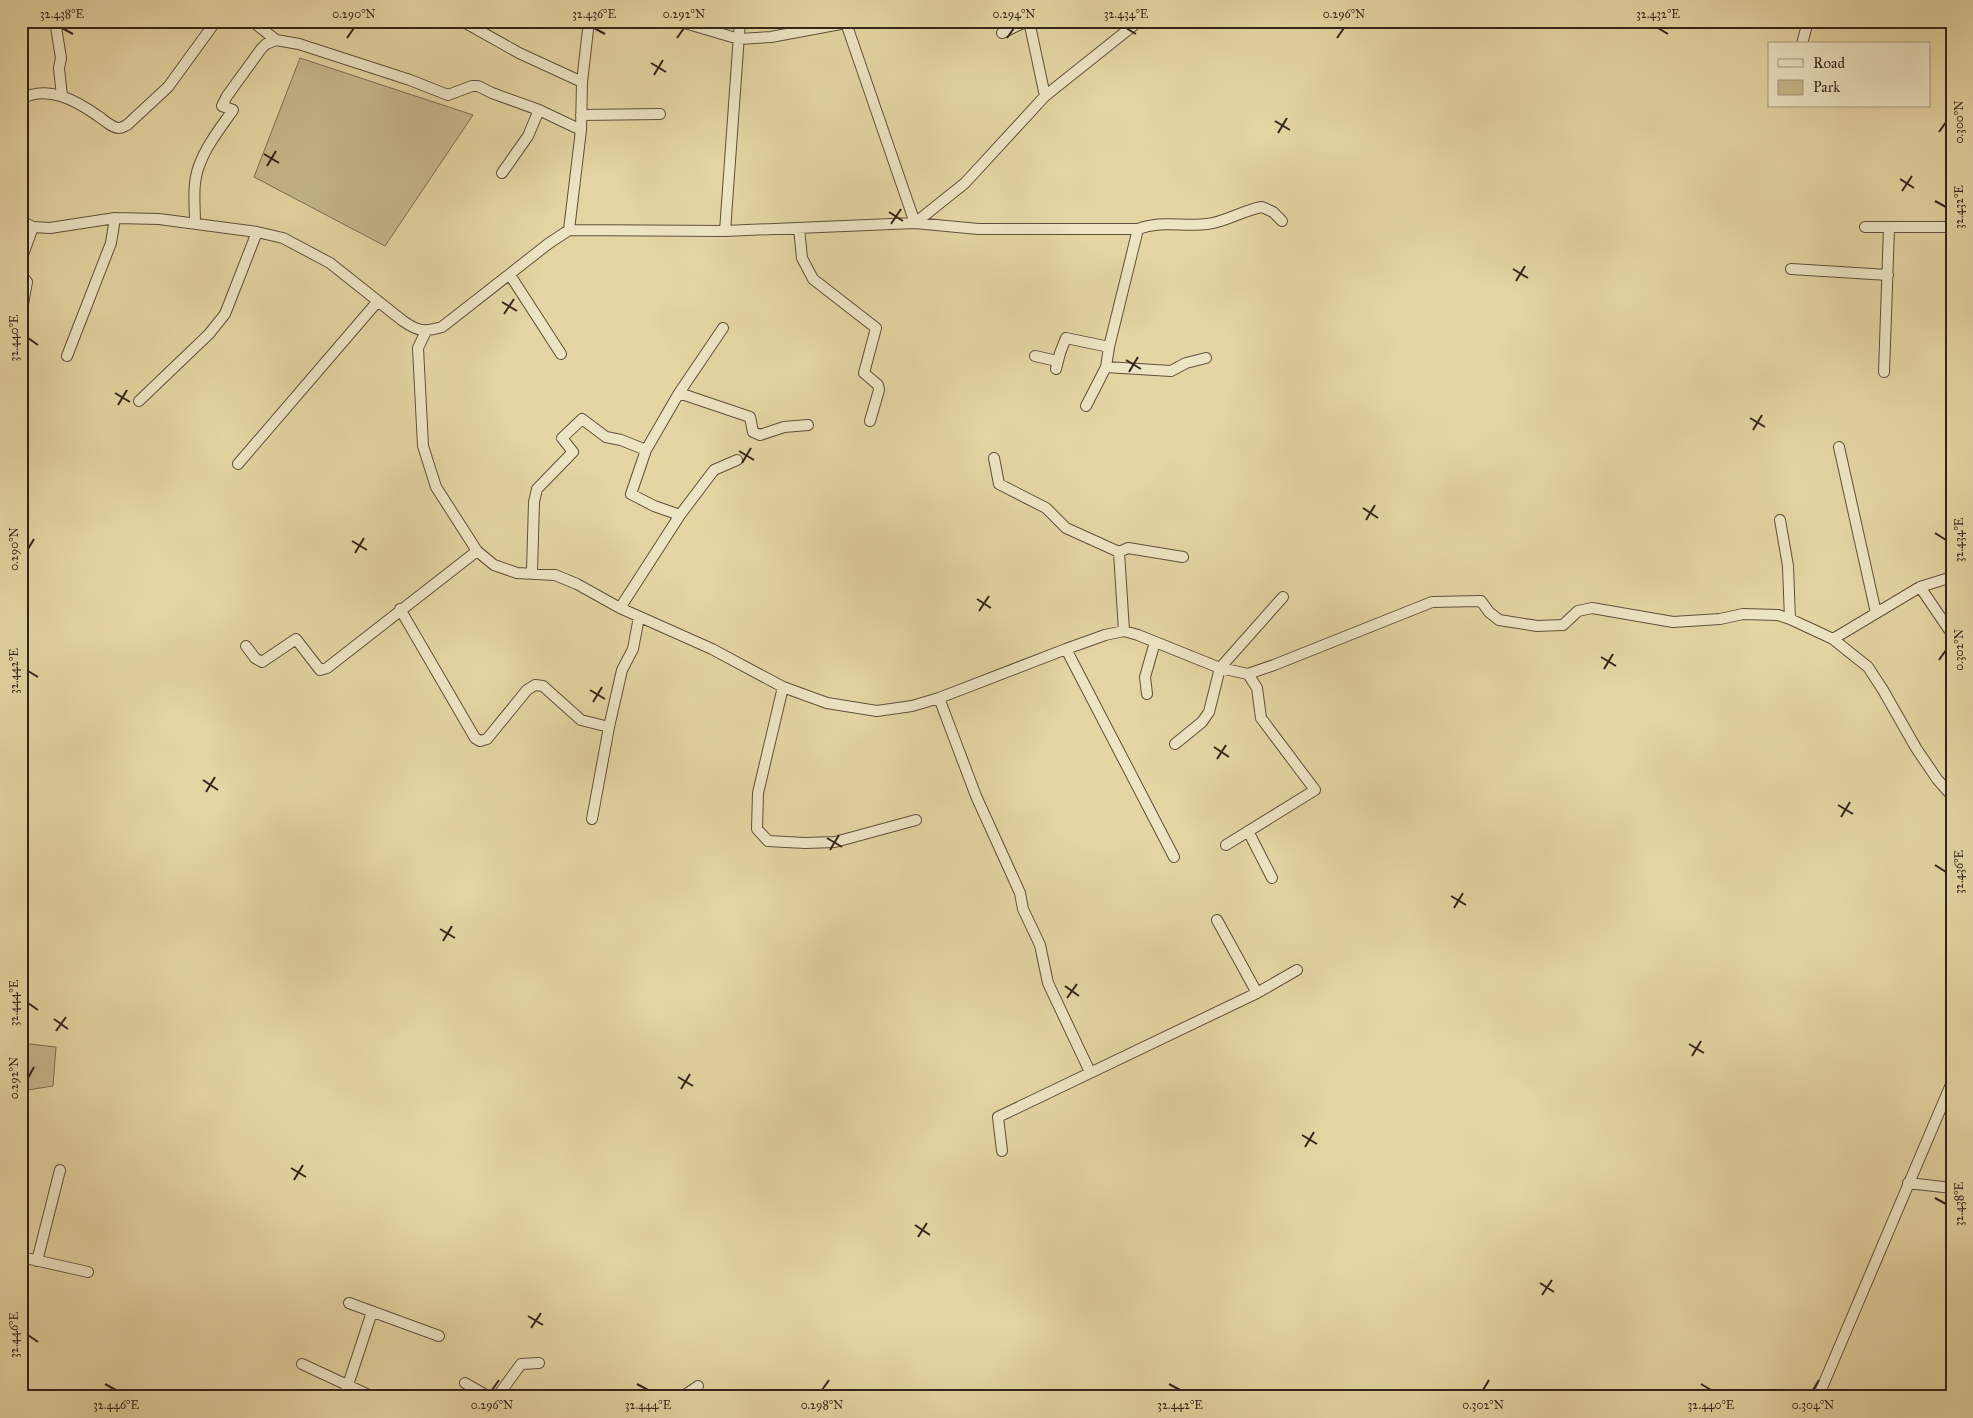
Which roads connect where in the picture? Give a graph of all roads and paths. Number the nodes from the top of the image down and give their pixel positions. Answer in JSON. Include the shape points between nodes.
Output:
{"nodes":[{"id":1,"x":56,"y":21,"type":"edge"},
{"id":2,"x":216,"y":21,"type":"edge"},
{"id":3,"x":252,"y":21,"type":"edge"},
{"id":4,"x":462,"y":21,"type":"edge"},
{"id":5,"x":588,"y":21,"type":"edge"},
{"id":6,"x":678,"y":21,"type":"edge"},
{"id":7,"x":740,"y":21,"type":"edge"},
{"id":8,"x":1028,"y":21,"type":"edge"},
{"id":9,"x":1139,"y":21,"type":"edge"},
{"id":10,"x":1808,"y":21,"type":"edge"},
{"id":11,"x":849,"y":22,"type":"edge"},
{"id":12,"x":1002,"y":32,"type":"dead end"},
{"id":13,"x":739,"y":39,"type":"junction"},
{"id":14,"x":276,"y":40,"type":"junction"},
{"id":15,"x":1803,"y":42,"type":"edge"},
{"id":16,"x":582,"y":82,"type":"junction"},
{"id":17,"x":62,"y":96,"type":"junction"},
{"id":18,"x":1045,"y":96,"type":"junction"},
{"id":19,"x":21,"y":99,"type":"edge"},
{"id":20,"x":539,"y":110,"type":"junction"},
{"id":21,"x":660,"y":114,"type":"dead end"},
{"id":22,"x":581,"y":115,"type":"junction"},
{"id":23,"x":580,"y":130,"type":"junction"},
{"id":24,"x":502,"y":173,"type":"dead end"},
{"id":25,"x":115,"y":218,"type":"junction"},
{"id":26,"x":21,"y":221,"type":"edge"},
{"id":27,"x":1282,"y":221,"type":"dead end"},
{"id":28,"x":915,"y":223,"type":"junction"},
{"id":29,"x":195,"y":224,"type":"junction"},
{"id":30,"x":33,"y":227,"type":"junction"},
{"id":31,"x":1865,"y":227,"type":"dead end"},
{"id":32,"x":1952,"y":227,"type":"edge"},
{"id":33,"x":799,"y":228,"type":"junction"},
{"id":34,"x":1889,"y":228,"type":"junction"},
{"id":35,"x":1138,"y":229,"type":"junction"},
{"id":36,"x":570,"y":230,"type":"junction"},
{"id":37,"x":257,"y":232,"type":"junction"},
{"id":38,"x":725,"y":232,"type":"junction"},
{"id":39,"x":21,"y":260,"type":"edge"},
{"id":40,"x":1790,"y":269,"type":"dead end"},
{"id":41,"x":21,"y":275,"type":"edge"},
{"id":42,"x":510,"y":275,"type":"junction"},
{"id":43,"x":1888,"y":275,"type":"junction"},
{"id":44,"x":378,"y":301,"type":"junction"},
{"id":45,"x":21,"y":315,"type":"edge"},
{"id":46,"x":722,"y":328,"type":"dead end"},
{"id":47,"x":426,"y":332,"type":"junction"},
{"id":48,"x":1109,"y":347,"type":"junction"},
{"id":49,"x":561,"y":354,"type":"dead end"},
{"id":50,"x":67,"y":356,"type":"dead end"},
{"id":51,"x":1035,"y":356,"type":"dead end"},
{"id":52,"x":1206,"y":358,"type":"dead end"},
{"id":53,"x":1106,"y":367,"type":"junction"},
{"id":54,"x":1884,"y":372,"type":"dead end"},
{"id":55,"x":679,"y":393,"type":"junction"},
{"id":56,"x":139,"y":400,"type":"dead end"},
{"id":57,"x":1086,"y":406,"type":"dead end"},
{"id":58,"x":870,"y":421,"type":"dead end"},
{"id":59,"x":808,"y":425,"type":"dead end"},
{"id":60,"x":1839,"y":447,"type":"dead end"},
{"id":61,"x":646,"y":450,"type":"junction"},
{"id":62,"x":994,"y":458,"type":"dead end"},
{"id":63,"x":737,"y":460,"type":"dead end"},
{"id":64,"x":238,"y":464,"type":"dead end"},
{"id":65,"x":680,"y":515,"type":"junction"},
{"id":66,"x":1780,"y":520,"type":"dead end"},
{"id":67,"x":476,"y":551,"type":"junction"},
{"id":68,"x":1120,"y":552,"type":"junction"},
{"id":69,"x":1183,"y":557,"type":"dead end"},
{"id":70,"x":532,"y":572,"type":"junction"},
{"id":71,"x":1952,"y":577,"type":"edge"},
{"id":72,"x":1920,"y":587,"type":"junction"},
{"id":73,"x":1283,"y":597,"type":"dead end"},
{"id":74,"x":620,"y":608,"type":"junction"},
{"id":75,"x":400,"y":610,"type":"junction"},
{"id":76,"x":1876,"y":613,"type":"junction"},
{"id":77,"x":639,"y":617,"type":"junction"},
{"id":78,"x":1790,"y":618,"type":"junction"},
{"id":79,"x":1124,"y":631,"type":"junction"},
{"id":80,"x":1952,"y":634,"type":"edge"},
{"id":81,"x":1833,"y":639,"type":"junction"},
{"id":82,"x":1155,"y":642,"type":"junction"},
{"id":83,"x":246,"y":646,"type":"dead end"},
{"id":84,"x":1066,"y":649,"type":"junction"},
{"id":85,"x":1220,"y":668,"type":"junction"},
{"id":86,"x":1248,"y":674,"type":"junction"},
{"id":87,"x":783,"y":687,"type":"junction"},
{"id":88,"x":1147,"y":694,"type":"dead end"},
{"id":89,"x":939,"y":698,"type":"junction"},
{"id":90,"x":609,"y":727,"type":"junction"},
{"id":91,"x":1175,"y":744,"type":"dead end"},
{"id":92,"x":1952,"y":796,"type":"edge"},
{"id":93,"x":592,"y":819,"type":"dead end"},
{"id":94,"x":916,"y":820,"type":"dead end"},
{"id":95,"x":1248,"y":831,"type":"junction"},
{"id":96,"x":1226,"y":845,"type":"dead end"},
{"id":97,"x":1174,"y":857,"type":"dead end"},
{"id":98,"x":1272,"y":878,"type":"dead end"},
{"id":99,"x":1217,"y":920,"type":"dead end"},
{"id":100,"x":1296,"y":970,"type":"dead end"},
{"id":101,"x":1257,"y":993,"type":"junction"},
{"id":102,"x":1090,"y":1072,"type":"junction"},
{"id":103,"x":1952,"y":1082,"type":"edge"},
{"id":104,"x":1002,"y":1151,"type":"dead end"},
{"id":105,"x":60,"y":1170,"type":"dead end"},
{"id":106,"x":1908,"y":1183,"type":"junction"},
{"id":107,"x":1952,"y":1188,"type":"edge"},
{"id":108,"x":21,"y":1258,"type":"edge"},
{"id":109,"x":37,"y":1261,"type":"junction"},
{"id":110,"x":88,"y":1272,"type":"dead end"},
{"id":111,"x":349,"y":1303,"type":"dead end"},
{"id":112,"x":372,"y":1312,"type":"junction"},
{"id":113,"x":439,"y":1336,"type":"dead end"},
{"id":114,"x":539,"y":1363,"type":"dead end"},
{"id":115,"x":302,"y":1364,"type":"dead end"},
{"id":116,"x":466,"y":1383,"type":"dead end"},
{"id":117,"x":348,"y":1385,"type":"junction"},
{"id":118,"x":698,"y":1386,"type":"dead end"},
{"id":119,"x":344,"y":1397,"type":"edge"},
{"id":120,"x":373,"y":1397,"type":"edge"},
{"id":121,"x":489,"y":1397,"type":"edge"},
{"id":122,"x":497,"y":1397,"type":"edge"},
{"id":123,"x":682,"y":1397,"type":"edge"},
{"id":124,"x":1818,"y":1397,"type":"edge"}],
"edges":[{"from":1,"to":17,"type":"street"},
{"from":2,"to":17,"type":"street","via":[[168,87],[126,125],[119,128],[111,125]]},
{"from":3,"to":14,"type":"street"},
{"from":4,"to":16,"type":"street","via":[[519,53]]},
{"from":5,"to":16,"type":"street"},
{"from":6,"to":13,"type":"street"},
{"from":7,"to":13,"type":"street"},
{"from":8,"to":12,"type":"street"},
{"from":8,"to":18,"type":"street"},
{"from":9,"to":18,"type":"street"},
{"from":10,"to":15,"type":"street"},
{"from":11,"to":13,"type":"street","via":[[771,37]]},
{"from":11,"to":28,"type":"street"},
{"from":13,"to":38,"type":"street"},
{"from":14,"to":20,"type":"street","via":[[299,44],[448,95],[478,86]]},
{"from":14,"to":29,"type":"street","via":[[266,44],[222,106],[232,110],[198,167]]},
{"from":16,"to":22,"type":"street"},
{"from":17,"to":19,"type":"street","via":[[39,93]]},
{"from":18,"to":28,"type":"street","via":[[965,183]]},
{"from":20,"to":23,"type":"street"},
{"from":20,"to":24,"type":"street","via":[[528,136]]},
{"from":21,"to":22,"type":"street"},
{"from":22,"to":23,"type":"street"},
{"from":23,"to":36,"type":"street"},
{"from":25,"to":29,"type":"street"},
{"from":25,"to":30,"type":"street","via":[[50,228]]},
{"from":25,"to":50,"type":"street","via":[[111,243]]},
{"from":26,"to":30,"type":"street"},
{"from":27,"to":35,"type":"street","via":[[1262,207],[1207,224],[1148,225]]},
{"from":28,"to":33,"type":"street"},
{"from":28,"to":35,"type":"street","via":[[978,230]]},
{"from":29,"to":37,"type":"street"},
{"from":30,"to":39,"type":"street"},
{"from":31,"to":34,"type":"street"},
{"from":32,"to":34,"type":"street"},
{"from":33,"to":38,"type":"street"},
{"from":33,"to":58,"type":"street","via":[[802,258],[813,279],[876,328],[864,373],[878,385],[879,390]]},
{"from":34,"to":43,"type":"street"},
{"from":35,"to":48,"type":"street"},
{"from":36,"to":38,"type":"street"},
{"from":36,"to":42,"type":"street"},
{"from":37,"to":44,"type":"street","via":[[283,238],[330,263]]},
{"from":37,"to":56,"type":"street","via":[[224,314],[209,334]]},
{"from":40,"to":43,"type":"street"},
{"from":41,"to":45,"type":"street","via":[[27,282]]},
{"from":42,"to":47,"type":"street","via":[[442,327]]},
{"from":42,"to":49,"type":"street"},
{"from":43,"to":54,"type":"street"},
{"from":44,"to":47,"type":"street","via":[[415,329]]},
{"from":44,"to":64,"type":"street"},
{"from":46,"to":55,"type":"street"},
{"from":47,"to":67,"type":"street","via":[[418,348],[423,446],[436,487]]},
{"from":48,"to":51,"type":"street","via":[[1066,338],[1057,365]]},
{"from":48,"to":53,"type":"street"},
{"from":52,"to":53,"type":"street","via":[[1171,371]]},
{"from":53,"to":57,"type":"street"},
{"from":55,"to":59,"type":"street","via":[[750,418],[753,432],[760,434]]},
{"from":55,"to":61,"type":"street"},
{"from":60,"to":76,"type":"street"},
{"from":61,"to":65,"type":"street","via":[[631,494]]},
{"from":61,"to":70,"type":"street","via":[[606,437],[582,419],[562,438],[573,452],[537,489]]},
{"from":62,"to":68,"type":"street","via":[[999,484],[1046,508],[1066,528]]},
{"from":63,"to":65,"type":"street","via":[[714,470]]},
{"from":65,"to":74,"type":"street"},
{"from":66,"to":78,"type":"street","via":[[1788,566]]},
{"from":67,"to":70,"type":"street","via":[[494,565],[517,573]]},
{"from":67,"to":75,"type":"street"},
{"from":68,"to":69,"type":"street","via":[[1128,548]]},
{"from":68,"to":79,"type":"street"},
{"from":70,"to":74,"type":"street","via":[[555,574]]},
{"from":71,"to":72,"type":"street"},
{"from":72,"to":76,"type":"street"},
{"from":72,"to":80,"type":"street"},
{"from":73,"to":85,"type":"street"},
{"from":74,"to":77,"type":"street"},
{"from":75,"to":83,"type":"street","via":[[327,668],[320,670],[296,639],[262,662]]},
{"from":75,"to":90,"type":"street","via":[[475,738],[480,741],[487,739],[527,690],[535,685],[543,686],[581,720]]},
{"from":76,"to":81,"type":"street"},
{"from":77,"to":87,"type":"street","via":[[712,649]]},
{"from":77,"to":90,"type":"street","via":[[633,649],[622,670]]},
{"from":78,"to":81,"type":"street"},
{"from":78,"to":86,"type":"street","via":[[1743,614],[1673,622],[1592,608],[1578,611],[1563,625],[1537,626],[1499,620],[1481,600],[1432,602]]},
{"from":79,"to":82,"type":"street"},
{"from":79,"to":84,"type":"street"},
{"from":81,"to":92,"type":"street","via":[[1874,674],[1916,748]]},
{"from":82,"to":85,"type":"street"},
{"from":82,"to":88,"type":"street","via":[[1145,677]]},
{"from":84,"to":89,"type":"street"},
{"from":84,"to":97,"type":"street"},
{"from":85,"to":86,"type":"street"},
{"from":85,"to":91,"type":"street","via":[[1209,712]]},
{"from":86,"to":95,"type":"street","via":[[1257,688],[1261,718],[1315,790]]},
{"from":87,"to":89,"type":"street","via":[[827,703],[877,711]]},
{"from":87,"to":94,"type":"street","via":[[758,793],[757,829],[768,841],[835,842]]},
{"from":89,"to":102,"type":"street","via":[[976,796],[1020,893],[1023,909],[1040,946],[1048,983]]},
{"from":90,"to":93,"type":"street"},
{"from":95,"to":96,"type":"street"},
{"from":95,"to":98,"type":"street"},
{"from":99,"to":101,"type":"street"},
{"from":100,"to":101,"type":"street"},
{"from":101,"to":102,"type":"street"},
{"from":102,"to":104,"type":"street","via":[[998,1117]]},
{"from":103,"to":106,"type":"street"},
{"from":105,"to":109,"type":"street"},
{"from":106,"to":107,"type":"street"},
{"from":106,"to":124,"type":"street"},
{"from":108,"to":109,"type":"street"},
{"from":109,"to":110,"type":"street"},
{"from":111,"to":112,"type":"street"},
{"from":112,"to":113,"type":"street"},
{"from":112,"to":117,"type":"street"},
{"from":114,"to":122,"type":"street","via":[[520,1364]]},
{"from":115,"to":117,"type":"street"},
{"from":116,"to":121,"type":"street"},
{"from":117,"to":119,"type":"street"},
{"from":117,"to":120,"type":"street"},
{"from":118,"to":123,"type":"street"}]}
